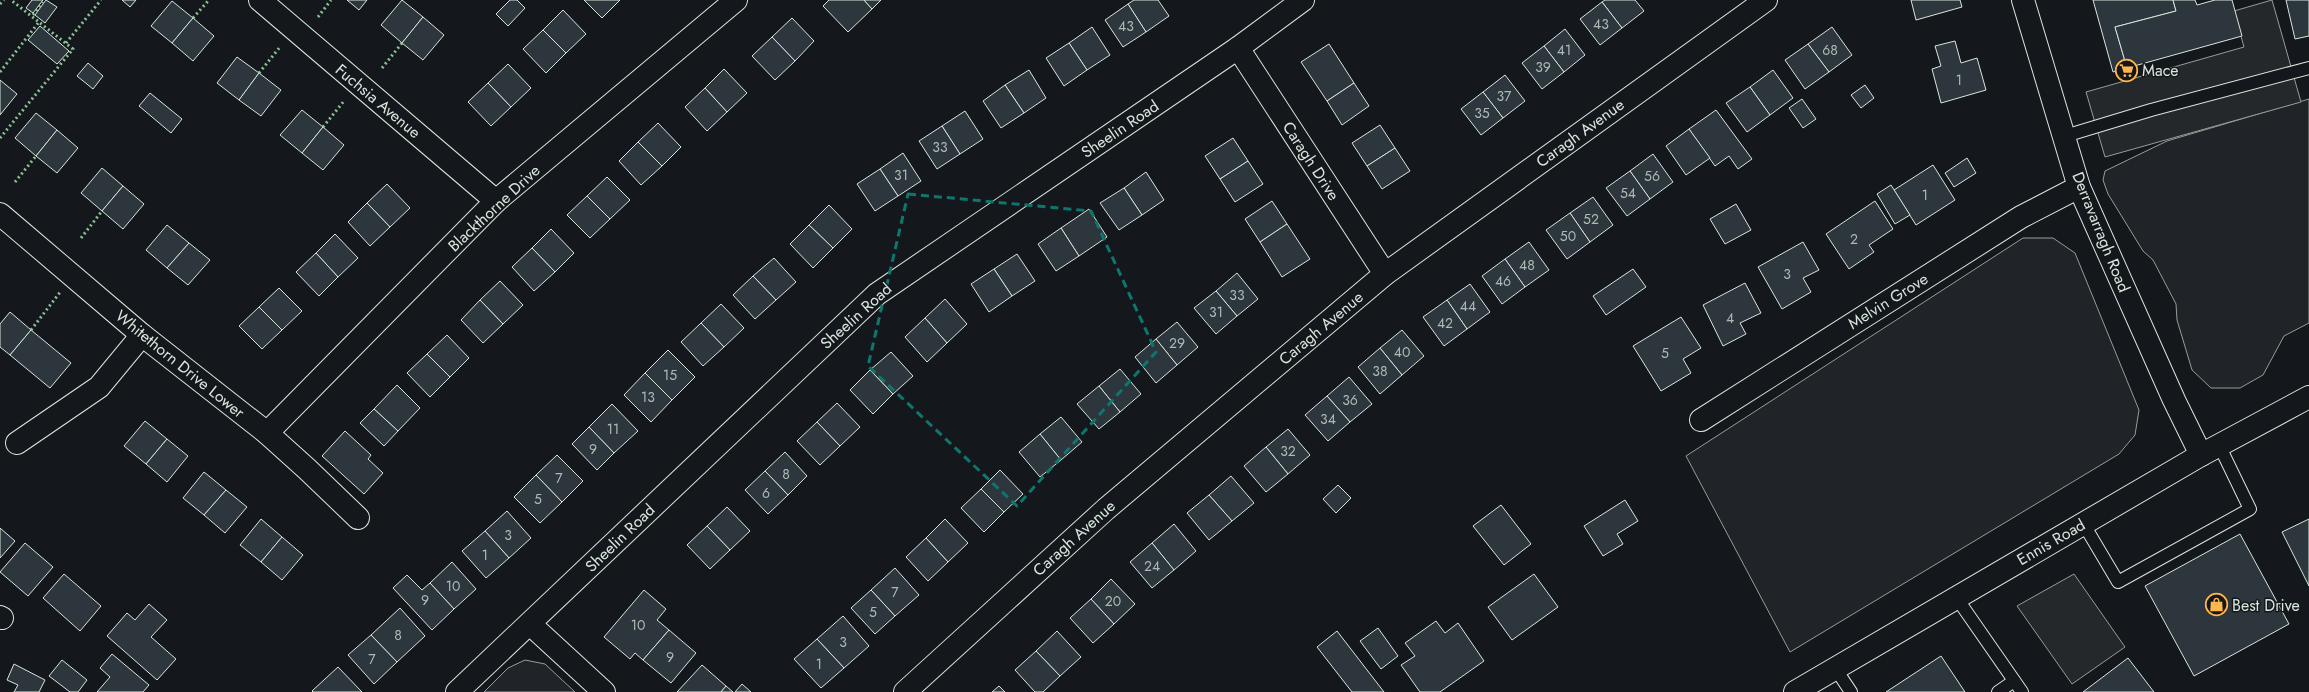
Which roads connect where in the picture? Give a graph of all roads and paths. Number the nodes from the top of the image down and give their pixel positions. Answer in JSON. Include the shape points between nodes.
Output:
{"nodes":[{"id":1,"x":260,"y":0,"type":"edge"},
{"id":2,"x":736,"y":0,"type":"edge"},
{"id":3,"x":1303,"y":0,"type":"edge"},
{"id":4,"x":1766,"y":0,"type":"edge"},
{"id":5,"x":2023,"y":0,"type":"edge"},
{"id":6,"x":1238,"y":48,"type":"junction"},
{"id":7,"x":2309,"y":68,"type":"edge"},
{"id":8,"x":2065,"y":136,"type":"junction"},
{"id":9,"x":2079,"y":187,"type":"junction"},
{"id":10,"x":496,"y":202,"type":"junction"},
{"id":11,"x":0,"y":214,"type":"edge"},
{"id":12,"x":1385,"y":274,"type":"junction"},
{"id":13,"x":142,"y":335,"type":"junction"},
{"id":14,"x":2309,"y":397,"type":"edge"},
{"id":15,"x":1701,"y":420,"type":"dead end"},
{"id":16,"x":267,"y":433,"type":"junction"},
{"id":17,"x":17,"y":443,"type":"dead end"},
{"id":18,"x":2210,"y":450,"type":"junction"},
{"id":19,"x":358,"y":518,"type":"dead end"},
{"id":20,"x":2083,"y":523,"type":"junction"},
{"id":21,"x":1956,"y":597,"type":"junction"},
{"id":22,"x":530,"y":624,"type":"junction"},
{"id":23,"x":1835,"y":668,"type":"junction"},
{"id":24,"x":2014,"y":682,"type":"junction"},
{"id":25,"x":457,"y":692,"type":"edge"},
{"id":26,"x":604,"y":692,"type":"edge"},
{"id":27,"x":905,"y":692,"type":"edge"},
{"id":28,"x":1795,"y":692,"type":"edge"},
{"id":29,"x":1851,"y":692,"type":"edge"},
{"id":30,"x":1998,"y":692,"type":"edge"},
{"id":31,"x":2022,"y":692,"type":"edge"}],
"edges":[{"from":1,"to":10,"type":"street","name":"Fuchsia Avenue"},
{"from":2,"to":10,"type":"street","name":"Blackthorne Drive"},
{"from":3,"to":6,"type":"street","name":"Sheelin Road"},
{"from":4,"to":12,"type":"street","name":"Caragh Avenue"},
{"from":5,"to":8,"type":"street","name":"Derravarragh Road","via":[[2042,70]]},
{"from":6,"to":12,"type":"street","name":"Caragh Drive"},
{"from":6,"to":22,"type":"street","name":"Sheelin Road","via":[[877,294]]},
{"from":7,"to":8,"type":"lane"},
{"from":8,"to":9,"type":"street","name":"Derravarragh Road"},
{"from":9,"to":15,"type":"street","name":"Melvin Grove","via":[[2021,217]]},
{"from":9,"to":18,"type":"street","name":"Derravarragh Road","via":[[2174,400]]},
{"from":10,"to":16,"type":"street","name":"Blackthorne Drive"},
{"from":11,"to":13,"type":"street","name":"Whitethorn Drive Lower"},
{"from":12,"to":27,"type":"street","name":"Caragh Avenue","via":[[1106,509]]},
{"from":13,"to":16,"type":"street","name":"Whitethorn Drive Lower"},
{"from":13,"to":17,"type":"street","via":[[99,387]]},
{"from":14,"to":18,"type":"street","name":"Ennis Road"},
{"from":16,"to":19,"type":"street","name":"Whitethorn Drive Lower"},
{"from":18,"to":20,"type":"street","name":"Ennis Road"},
{"from":18,"to":20,"type":"lane","via":[[2250,509],[2118,582]]},
{"from":20,"to":21,"type":"street","name":"Ennis Road"},
{"from":21,"to":23,"type":"street","name":"Ennis Road"},
{"from":21,"to":24,"type":"lane"},
{"from":22,"to":25,"type":"street","name":"Sheelin Road"},
{"from":22,"to":26,"type":"street"},
{"from":23,"to":28,"type":"street","name":"Ennis Road"},
{"from":23,"to":29,"type":"lane"},
{"from":24,"to":30,"type":"lane"},
{"from":24,"to":31,"type":"lane"}]}
